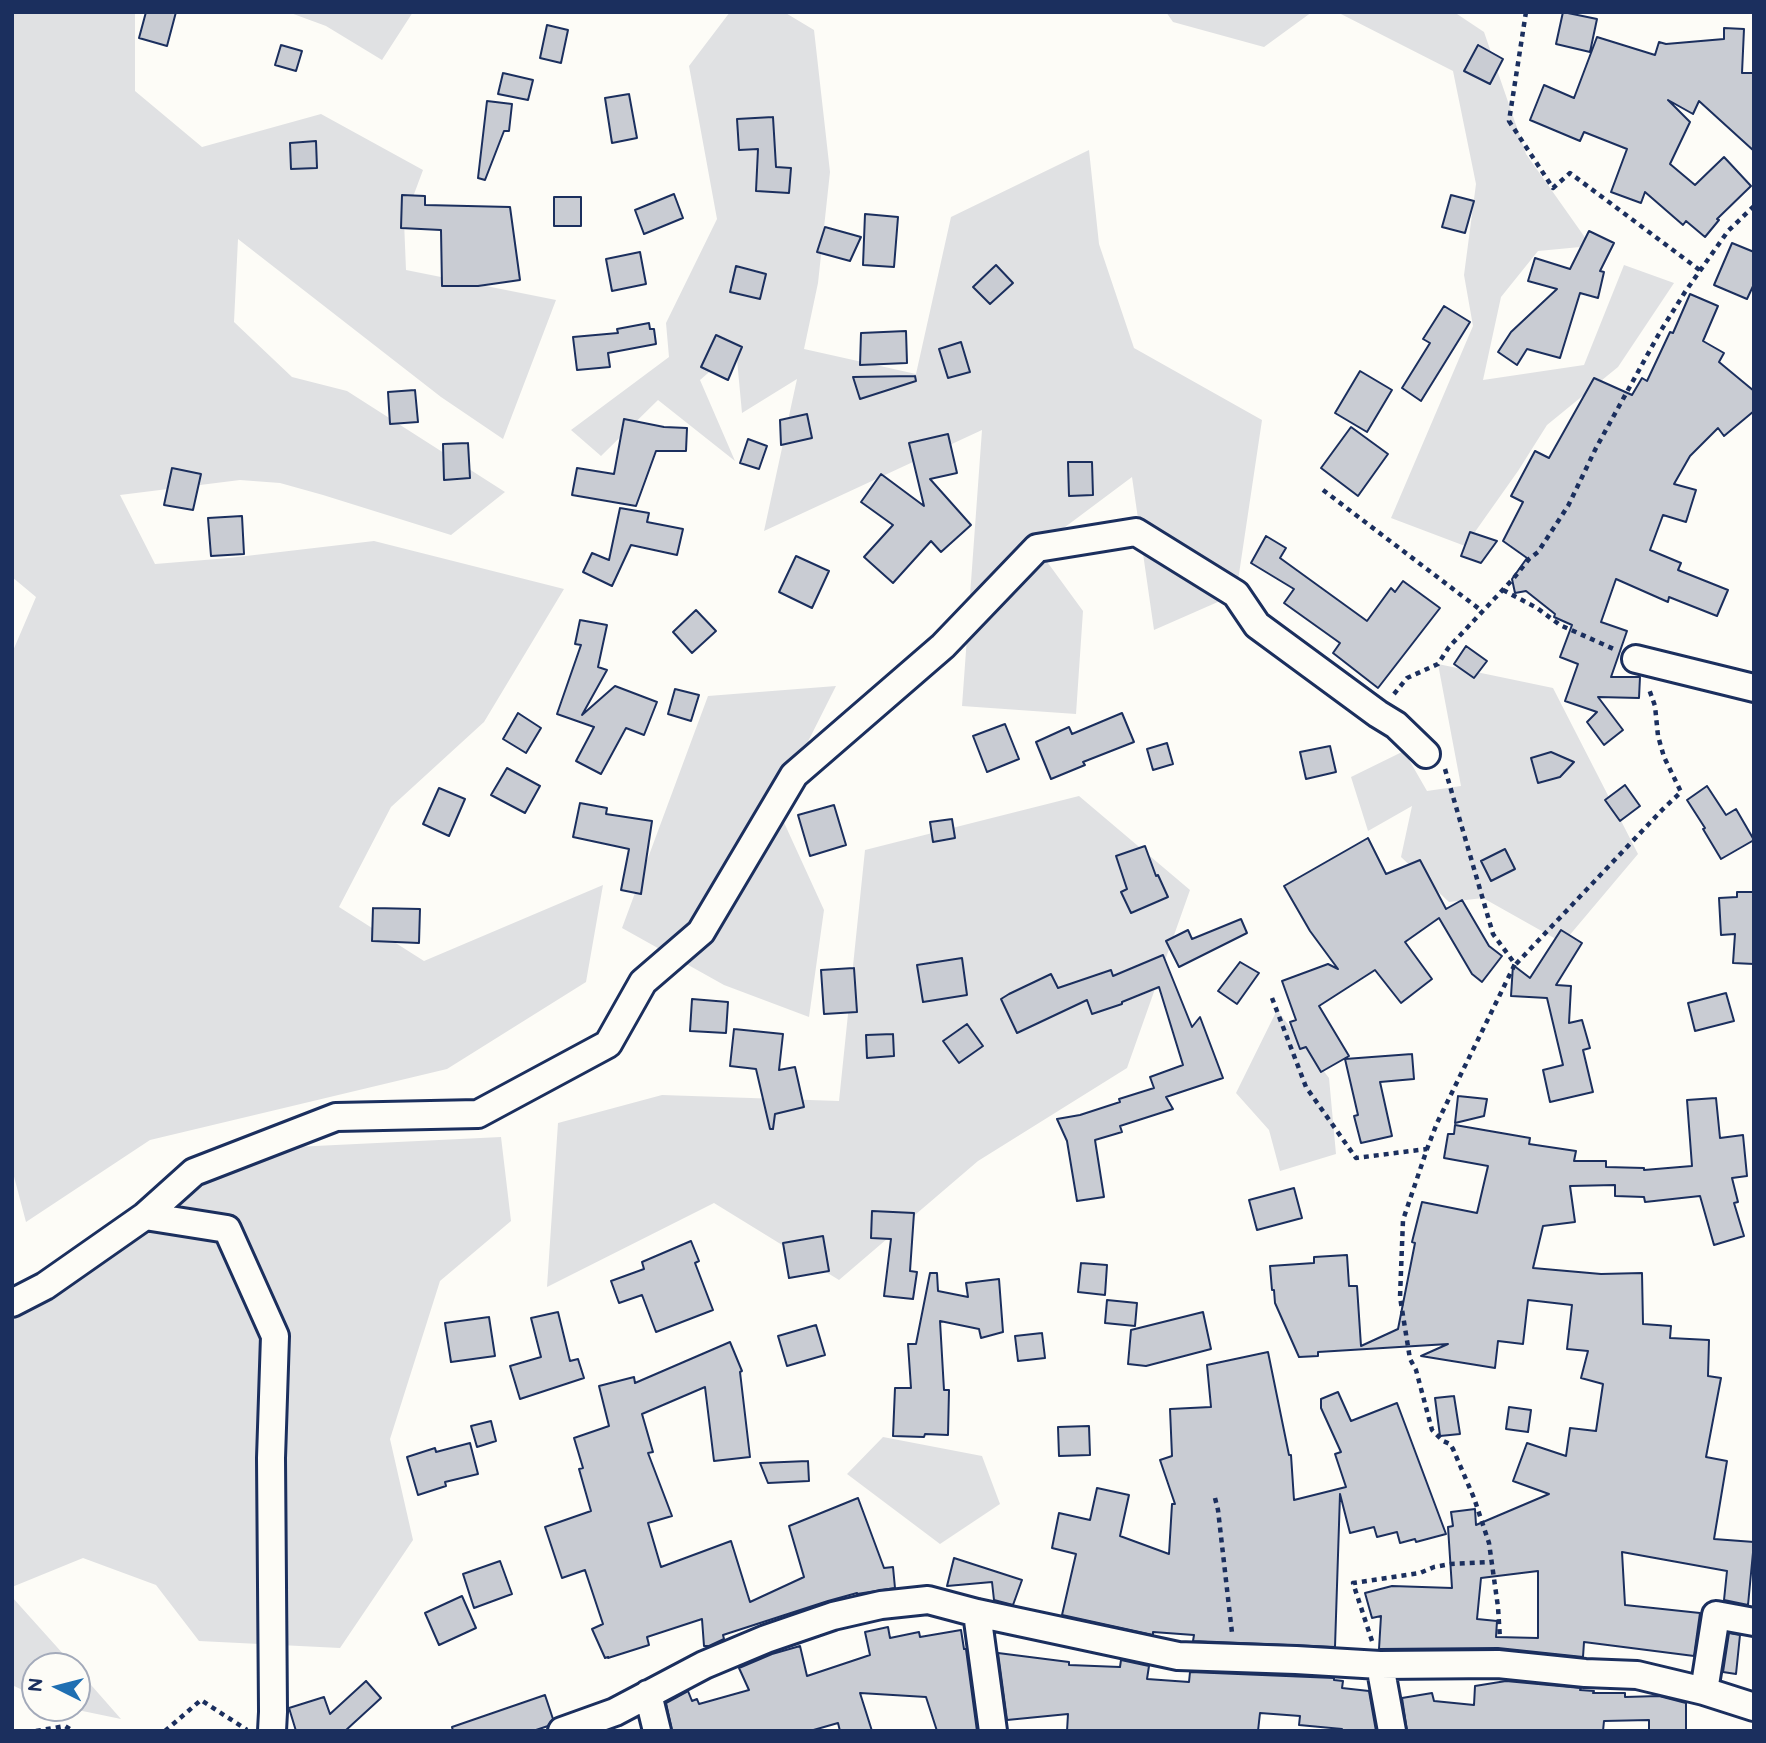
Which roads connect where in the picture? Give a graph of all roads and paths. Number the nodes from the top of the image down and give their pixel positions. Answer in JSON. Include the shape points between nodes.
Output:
{"nodes":[{"id":1,"x":1525,"y":12,"type":"edge"},
{"id":2,"x":1754,"y":206,"type":"edge"},
{"id":3,"x":1701,"y":271,"type":"junction"},
{"id":4,"x":1323,"y":490,"type":"dead end"},
{"id":5,"x":1503,"y":590,"type":"junction"},
{"id":6,"x":1482,"y":611,"type":"junction"},
{"id":7,"x":1636,"y":659,"type":"junction"},
{"id":8,"x":1754,"y":688,"type":"edge"},
{"id":9,"x":1378,"y":714,"type":"junction"},
{"id":10,"x":1426,"y":754,"type":"joint"},
{"id":11,"x":1515,"y":964,"type":"junction"},
{"id":12,"x":1272,"y":998,"type":"dead end"},
{"id":13,"x":1427,"y":1149,"type":"junction"},
{"id":14,"x":145,"y":1216,"type":"junction"},
{"id":15,"x":12,"y":1303,"type":"edge"},
{"id":16,"x":1215,"y":1498,"type":"dead end"},
{"id":17,"x":1492,"y":1562,"type":"junction"},
{"id":18,"x":977,"y":1614,"type":"junction"},
{"id":19,"x":1754,"y":1622,"type":"edge"},
{"id":20,"x":1234,"y":1658,"type":"junction"},
{"id":21,"x":1498,"y":1664,"type":"junction"},
{"id":22,"x":1380,"y":1665,"type":"junction"},
{"id":23,"x":1704,"y":1691,"type":"junction"},
{"id":24,"x":648,"y":1694,"type":"junction"},
{"id":25,"x":1754,"y":1707,"type":"edge"},
{"id":26,"x":614,"y":1721,"type":"edge"},
{"id":27,"x":36,"y":1731,"type":"edge"},
{"id":28,"x":73,"y":1731,"type":"edge"},
{"id":29,"x":166,"y":1731,"type":"edge"},
{"id":30,"x":247,"y":1731,"type":"edge"},
{"id":31,"x":272,"y":1731,"type":"edge"},
{"id":32,"x":562,"y":1731,"type":"edge"},
{"id":33,"x":657,"y":1731,"type":"edge"},
{"id":34,"x":993,"y":1731,"type":"edge"},
{"id":35,"x":1392,"y":1731,"type":"edge"}],
"edges":[{"from":1,"to":3,"type":"path","via":[[1509,121],[1553,188],[1570,173]]},
{"from":2,"to":3,"type":"path","via":[[1728,231]]},
{"from":3,"to":5,"type":"path","via":[[1660,332],[1568,506],[1538,552]]},
{"from":4,"to":6,"type":"path"},
{"from":5,"to":6,"type":"path"},
{"from":5,"to":7,"type":"path","via":[[1560,625]]},
{"from":6,"to":9,"type":"path","via":[[1438,664],[1407,678]]},
{"from":7,"to":8,"type":"street"},
{"from":7,"to":11,"type":"path","via":[[1655,706],[1664,757],[1681,792]]},
{"from":9,"to":10,"type":"street"},
{"from":9,"to":14,"type":"street","via":[[1256,625],[1236,594],[1136,532],[1037,548],[943,646],[794,775],[701,932],[643,982],[608,1044],[478,1114],[336,1117],[194,1172]]},
{"from":10,"to":11,"type":"path","via":[[1444,765],[1493,934]]},
{"from":11,"to":13,"type":"path"},
{"from":12,"to":13,"type":"path","via":[[1306,1087],[1356,1158]]},
{"from":13,"to":17,"type":"path","via":[[1404,1220],[1400,1297],[1410,1359],[1432,1430],[1453,1449],[1474,1498]]},
{"from":14,"to":15,"type":"street","via":[[45,1286]]},
{"from":14,"to":31,"type":"street","via":[[228,1229],[275,1336]]},
{"from":16,"to":20,"type":"path"},
{"from":17,"to":21,"type":"path","via":[[1500,1632]]},
{"from":17,"to":22,"type":"path","via":[[1451,1564],[1353,1583]]},
{"from":18,"to":20,"type":"street","via":[[1178,1656]]},
{"from":18,"to":24,"type":"street","via":[[929,1601],[833,1616],[716,1659]]},
{"from":18,"to":34,"type":"street"},
{"from":19,"to":23,"type":"street","via":[[1716,1615]]},
{"from":20,"to":22,"type":"street"},
{"from":21,"to":22,"type":"street"},
{"from":21,"to":23,"type":"street","via":[[1637,1675]]},
{"from":22,"to":35,"type":"street"},
{"from":23,"to":25,"type":"street"},
{"from":24,"to":26,"type":"street"},
{"from":24,"to":33,"type":"street"},
{"from":26,"to":32,"type":"street"},
{"from":27,"to":28,"type":"path","via":[[65,1726]]},
{"from":29,"to":30,"type":"path","via":[[201,1700]]}]}
